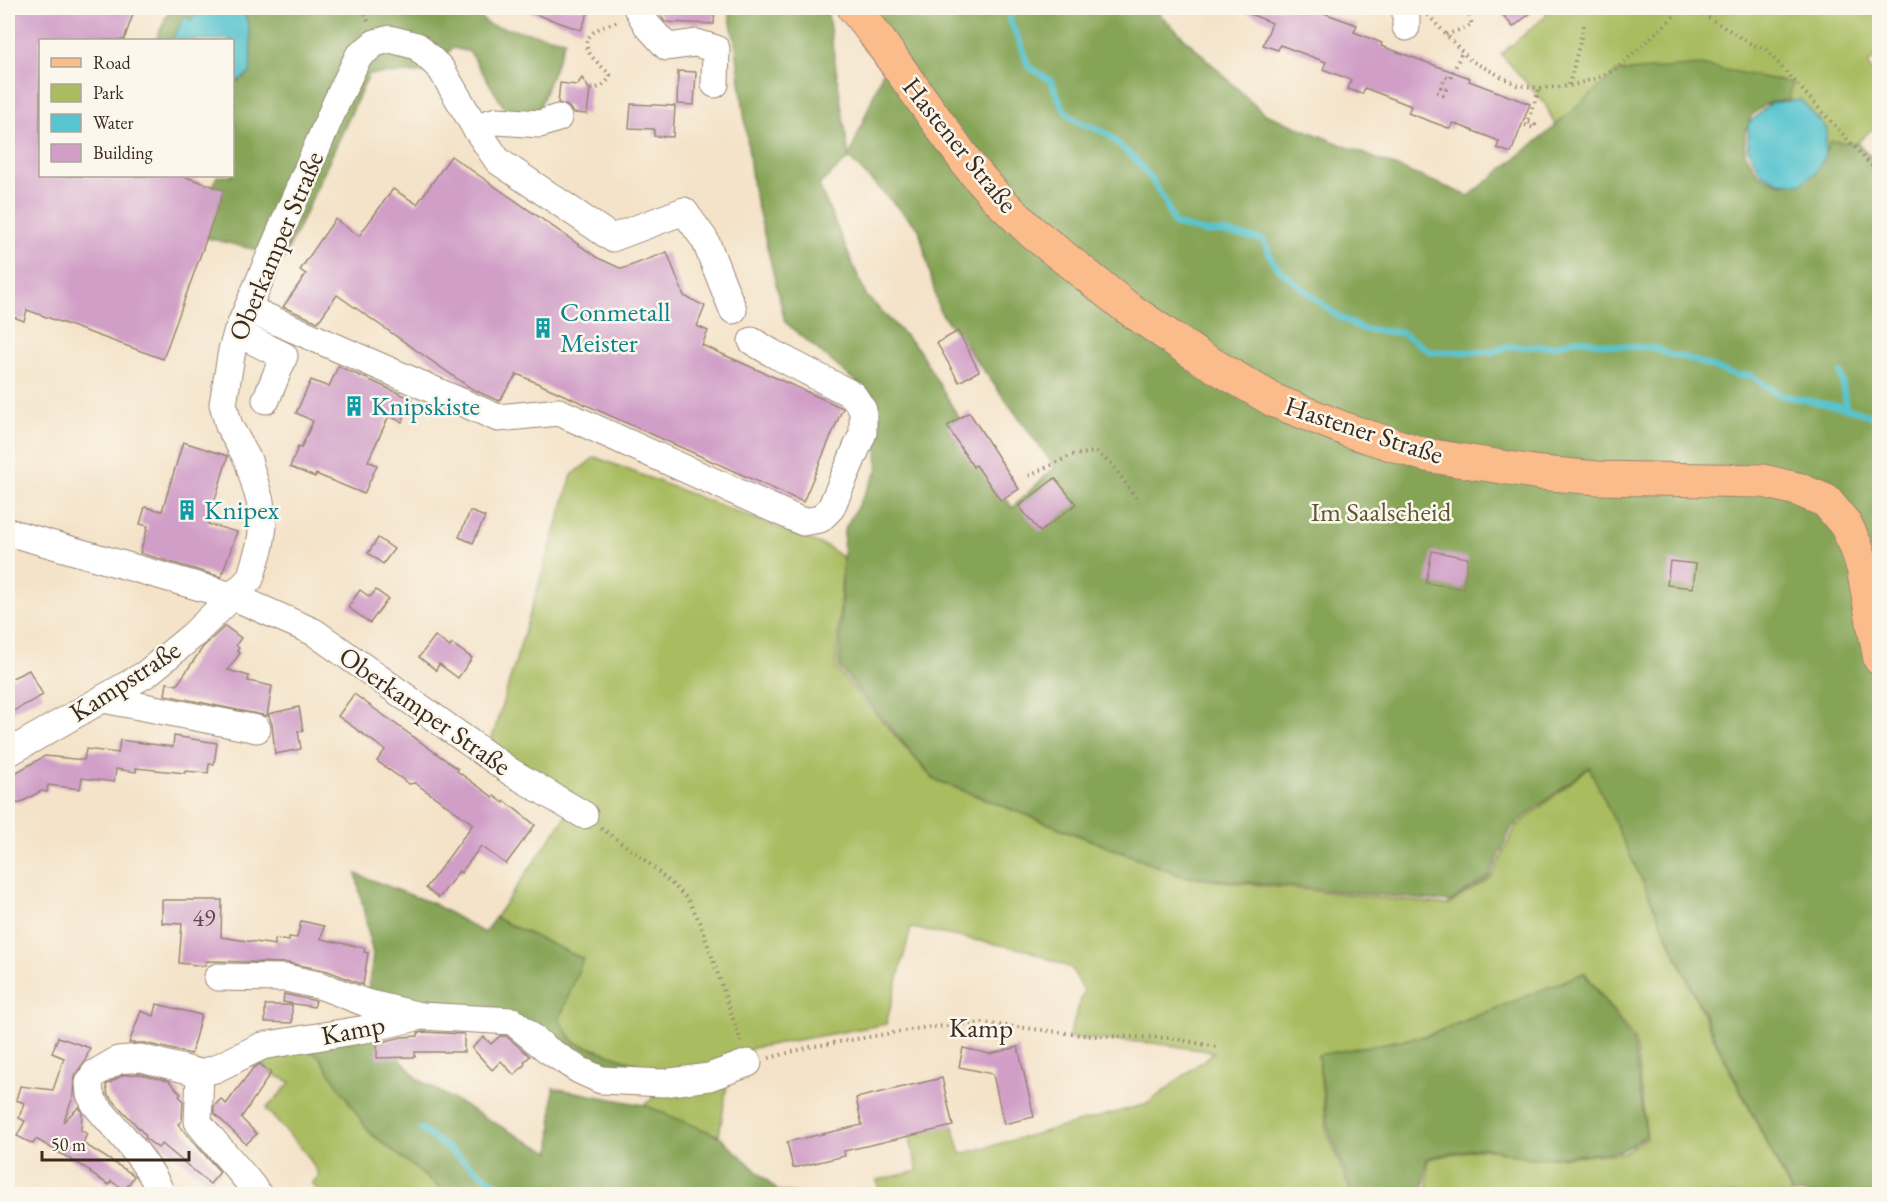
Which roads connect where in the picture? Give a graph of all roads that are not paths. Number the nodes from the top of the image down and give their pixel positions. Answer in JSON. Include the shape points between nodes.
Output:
{"nodes":[{"id":1,"x":854,"y":8,"type":"edge"},
{"id":2,"x":638,"y":10,"type":"edge"},
{"id":3,"x":715,"y":84,"type":"dead end"},
{"id":4,"x":558,"y":118,"type":"dead end"},
{"id":5,"x":475,"y":127,"type":"junction"},
{"id":6,"x":248,"y":309,"type":"junction"},
{"id":7,"x":733,"y":310,"type":"dead end"},
{"id":8,"x":237,"y":333,"type":"junction"},
{"id":9,"x":752,"y":341,"type":"dead end"},
{"id":10,"x":266,"y":400,"type":"dead end"},
{"id":11,"x":8,"y":532,"type":"edge"},
{"id":12,"x":232,"y":596,"type":"junction"},
{"id":13,"x":1880,"y":659,"type":"edge"},
{"id":14,"x":103,"y":699,"type":"junction"},
{"id":15,"x":257,"y":729,"type":"dead end"},
{"id":16,"x":8,"y":753,"type":"edge"},
{"id":17,"x":584,"y":815,"type":"road end"},
{"id":18,"x":218,"y":977,"type":"dead end"},
{"id":19,"x":421,"y":1016,"type":"junction"},
{"id":20,"x":748,"y":1063,"type":"road end"},
{"id":21,"x":200,"y":1073,"type":"junction"},
{"id":22,"x":161,"y":1194,"type":"edge"},
{"id":23,"x":258,"y":1194,"type":"edge"}],
"edges":[{"from":1,"to":13,"type":"main road","name":"Hastener Straße","via":[[996,198],[1097,284],[1198,356],[1275,401],[1426,455],[1598,478],[1763,481],[1826,501],[1846,525],[1856,546]]},
{"from":2,"to":3,"type":"street","via":[[667,47],[696,43],[716,49]]},
{"from":4,"to":5,"type":"street","via":[[540,124],[497,122]]},
{"from":5,"to":6,"type":"street","name":"Oberkamper Straße","via":[[441,69],[417,46],[390,39],[375,43],[358,57],[346,107]]},
{"from":5,"to":7,"type":"street","name":"Oberkamper Straße","via":[[498,161],[612,238],[684,211],[705,240]]},
{"from":6,"to":8,"type":"street","name":"Oberkamper Straße"},
{"from":6,"to":9,"type":"street","via":[[498,418],[560,412],[803,522],[820,519],[831,508],[864,433],[863,410],[853,395]]},
{"from":8,"to":10,"type":"street","via":[[284,356]]},
{"from":8,"to":12,"type":"street","name":"Oberkamper Straße","via":[[225,415],[248,460],[263,526],[250,579]]},
{"from":11,"to":12,"type":"street","name":"Oberkamper Straße"},
{"from":12,"to":14,"type":"street","name":"Kampstraße","via":[[146,674]]},
{"from":12,"to":17,"type":"street","name":"Oberkamper Straße","via":[[314,632],[511,772]]},
{"from":14,"to":15,"type":"street"},
{"from":14,"to":16,"type":"street","name":"Kampstraße"},
{"from":18,"to":19,"type":"street","via":[[286,978]]},
{"from":19,"to":20,"type":"street","name":"Kamp","via":[[512,1020],[548,1050],[601,1080],[663,1083],[709,1077]]},
{"from":19,"to":21,"type":"street","name":"Kamp","via":[[262,1046],[216,1070]]},
{"from":21,"to":22,"type":"street","via":[[141,1058],[118,1060],[94,1074],[89,1083],[95,1104],[141,1161]]},
{"from":21,"to":23,"type":"street","via":[[198,1122]]}]}
